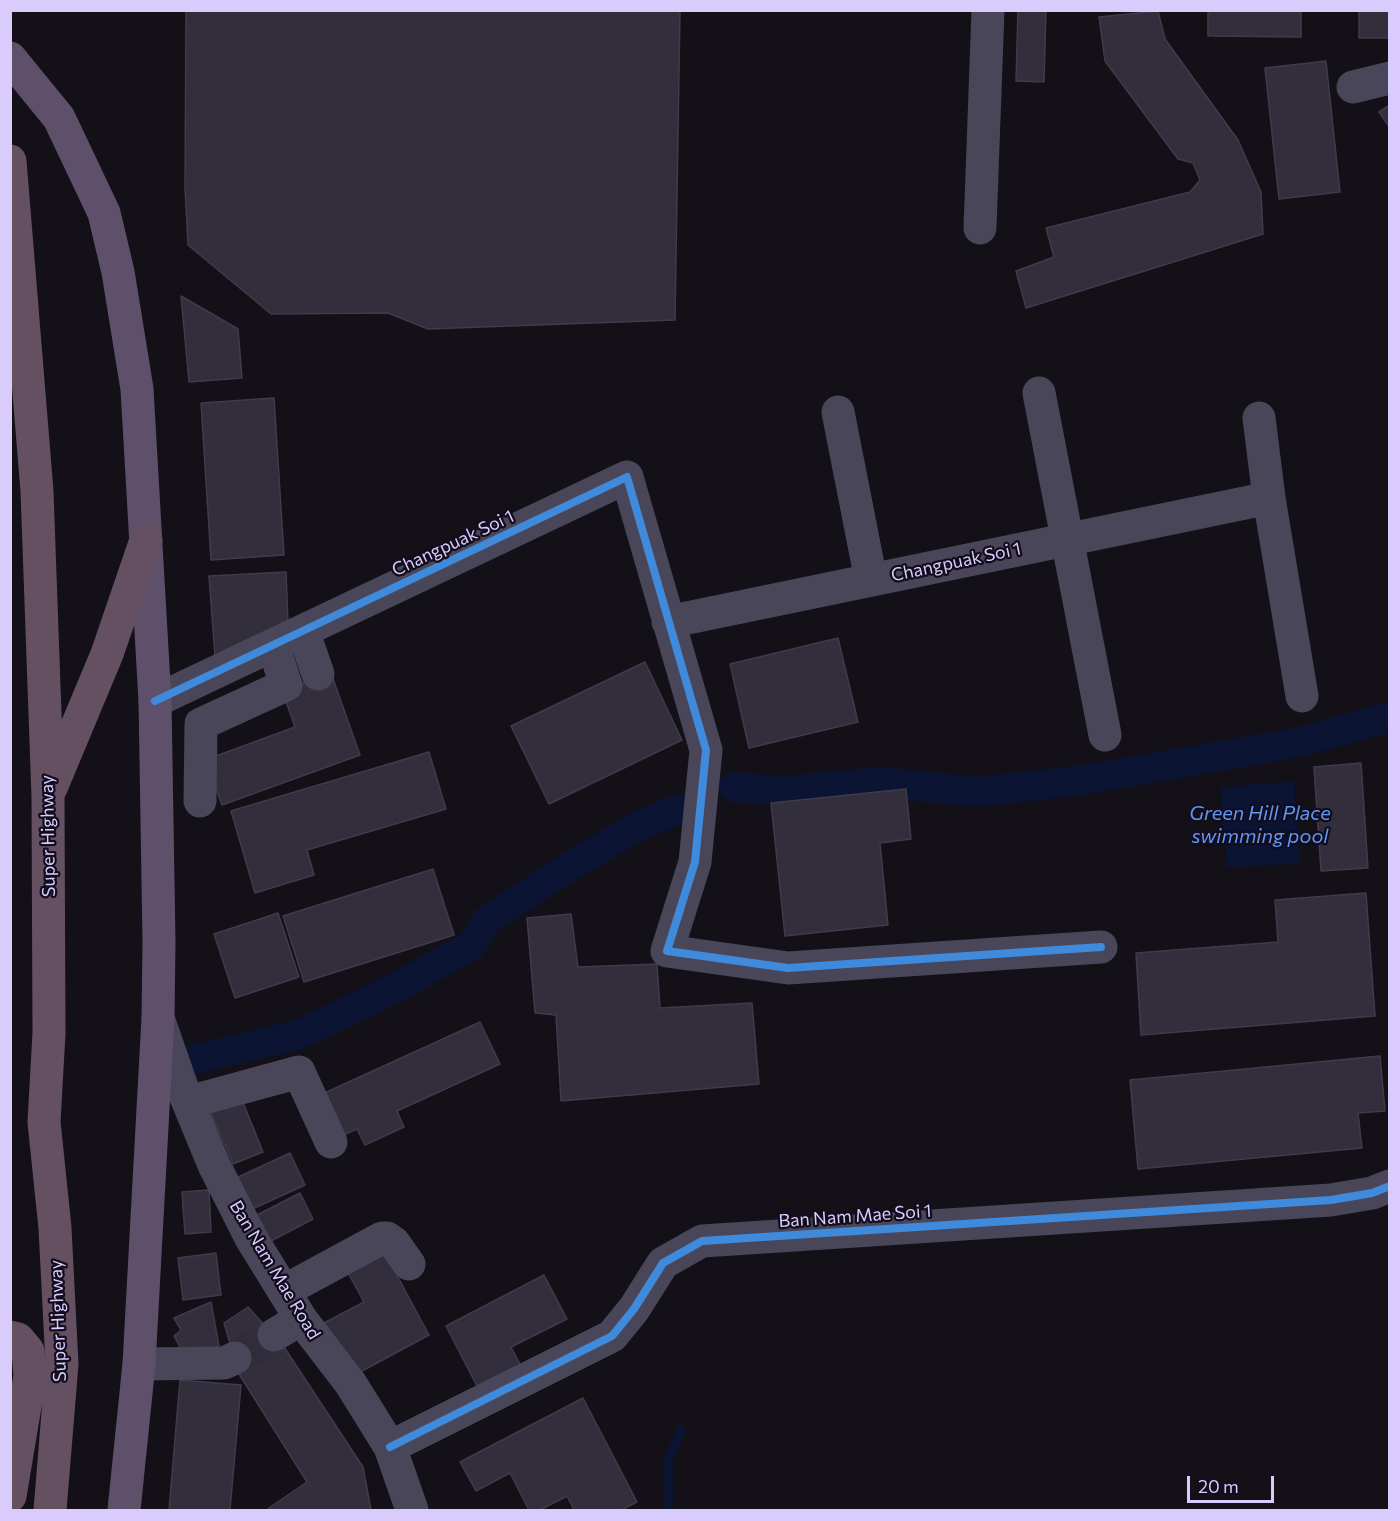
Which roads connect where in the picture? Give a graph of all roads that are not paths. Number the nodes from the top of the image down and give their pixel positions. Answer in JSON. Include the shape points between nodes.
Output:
{"nodes":[{"id":1,"x":988,"y":10,"type":"edge"},
{"id":2,"x":10,"y":58,"type":"edge"},
{"id":3,"x":1389,"y":78,"type":"edge"},
{"id":4,"x":1353,"y":87,"type":"dead end"},
{"id":5,"x":10,"y":161,"type":"edge"},
{"id":6,"x":980,"y":228,"type":"dead end"},
{"id":7,"x":1039,"y":393,"type":"dead end"},
{"id":8,"x":837,"y":412,"type":"dead end"},
{"id":9,"x":1259,"y":418,"type":"dead end"},
{"id":10,"x":1269,"y":498,"type":"junction"},
{"id":11,"x":1067,"y":539,"type":"junction"},
{"id":12,"x":146,"y":540,"type":"junction"},
{"id":13,"x":871,"y":580,"type":"junction"},
{"id":14,"x":668,"y":622,"type":"junction"},
{"id":15,"x":303,"y":631,"type":"junction"},
{"id":16,"x":273,"y":645,"type":"junction"},
{"id":17,"x":318,"y":674,"type":"dead end"},
{"id":18,"x":1302,"y":696,"type":"dead end"},
{"id":19,"x":155,"y":701,"type":"junction"},
{"id":20,"x":1105,"y":735,"type":"dead end"},
{"id":21,"x":48,"y":797,"type":"junction"},
{"id":22,"x":200,"y":801,"type":"dead end"},
{"id":23,"x":1101,"y":947,"type":"dead end"},
{"id":24,"x":158,"y":1018,"type":"junction"},
{"id":25,"x":189,"y":1102,"type":"junction"},
{"id":26,"x":331,"y":1142,"type":"dead end"},
{"id":27,"x":1389,"y":1186,"type":"edge"},
{"id":28,"x":410,"y":1264,"type":"dead end"},
{"id":29,"x":284,"y":1291,"type":"junction"},
{"id":30,"x":10,"y":1337,"type":"edge"},
{"id":31,"x":235,"y":1358,"type":"tunnel mouth"},
{"id":32,"x":139,"y":1364,"type":"junction"},
{"id":33,"x":390,"y":1447,"type":"junction"},
{"id":34,"x":10,"y":1496,"type":"edge"},
{"id":35,"x":50,"y":1510,"type":"edge"},
{"id":36,"x":124,"y":1510,"type":"edge"},
{"id":37,"x":412,"y":1510,"type":"edge"}],
"edges":[{"from":1,"to":6,"type":"street"},
{"from":2,"to":12,"type":"main road","via":[[59,118],[104,213],[137,389]]},
{"from":3,"to":4,"type":"street"},
{"from":5,"to":21,"type":"highway","name":"Super Highway","via":[[38,491]]},
{"from":7,"to":11,"type":"street"},
{"from":8,"to":13,"type":"street"},
{"from":9,"to":10,"type":"street"},
{"from":10,"to":11,"type":"street","name":"Changpuak Soi 1"},
{"from":10,"to":18,"type":"street"},
{"from":11,"to":13,"type":"street","name":"Changpuak Soi 1"},
{"from":11,"to":20,"type":"street"},
{"from":12,"to":19,"type":"main road"},
{"from":12,"to":21,"type":"highway","via":[[107,654]]},
{"from":13,"to":14,"type":"street","name":"Changpuak Soi 1"},
{"from":14,"to":15,"type":"street","name":"Changpuak Soi 1","via":[[627,477]]},
{"from":14,"to":23,"type":"street","via":[[706,750],[695,862],[667,951],[788,968]]},
{"from":15,"to":16,"type":"street","name":"Changpuak Soi 1"},
{"from":15,"to":17,"type":"street"},
{"from":16,"to":19,"type":"street","name":"Changpuak Soi 1"},
{"from":16,"to":22,"type":"street","via":[[286,685],[201,724]]},
{"from":19,"to":24,"type":"main road"},
{"from":21,"to":35,"type":"highway","name":"Super Highway","via":[[49,1022],[44,1122],[55,1228],[62,1364]]},
{"from":24,"to":25,"type":"street","name":"Ban Nam Mae Road"},
{"from":24,"to":32,"type":"main road"},
{"from":25,"to":26,"type":"street","via":[[299,1072]]},
{"from":25,"to":29,"type":"street","name":"Ban Nam Mae Road","via":[[219,1175]]},
{"from":27,"to":33,"type":"street","name":"Ban Nam Mae Soi 1","via":[[1331,1200],[702,1240],[663,1263],[612,1336]]},
{"from":28,"to":29,"type":"street","via":[[394,1243],[382,1238]]},
{"from":29,"to":33,"type":"street","name":"Ban Nam Mae Road","via":[[287,1327],[351,1384]]},
{"from":30,"to":34,"type":"highway","via":[[18,1339],[28,1351],[30,1376]]},
{"from":31,"to":32,"type":"street","via":[[224,1363]]},
{"from":32,"to":36,"type":"main road"},
{"from":33,"to":37,"type":"street","name":"Ban Nam Mae Road"}]}
